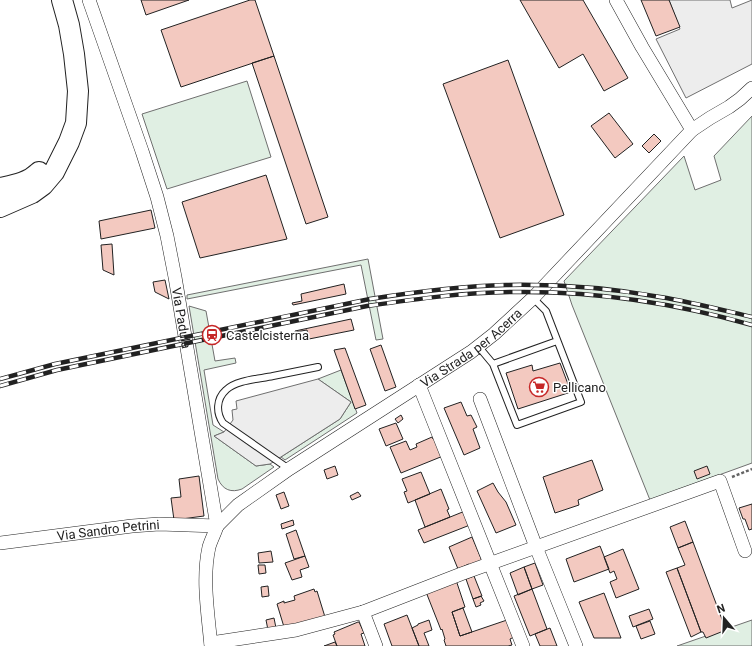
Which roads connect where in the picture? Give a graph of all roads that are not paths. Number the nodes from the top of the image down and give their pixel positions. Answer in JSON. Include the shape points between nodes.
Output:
{"nodes":[{"id":1,"x":52,"y":0,"type":"edge"},
{"id":2,"x":62,"y":0,"type":"edge"},
{"id":3,"x":89,"y":0,"type":"edge"},
{"id":4,"x":616,"y":0,"type":"edge"},
{"id":5,"x":752,"y":88,"type":"edge"},
{"id":6,"x":692,"y":130,"type":"junction"},
{"id":7,"x":0,"y":188,"type":"edge"},
{"id":8,"x":0,"y":207,"type":"edge"},
{"id":9,"x":533,"y":298,"type":"junction"},
{"id":10,"x":558,"y":341,"type":"junction"},
{"id":11,"x":478,"y":346,"type":"junction"},
{"id":12,"x":493,"y":364,"type":"junction"},
{"id":13,"x":318,"y":367,"type":"dead end"},
{"id":14,"x":419,"y":385,"type":"junction"},
{"id":15,"x":480,"y":399,"type":"dead end"},
{"id":16,"x":289,"y":469,"type":"junction"},
{"id":17,"x":217,"y":526,"type":"junction"},
{"id":18,"x":0,"y":542,"type":"edge"},
{"id":19,"x":536,"y":547,"type":"junction"},
{"id":20,"x":746,"y":551,"type":"dead end"},
{"id":21,"x":490,"y":563,"type":"junction"},
{"id":22,"x":362,"y":612,"type":"junction"},
{"id":23,"x":211,"y":644,"type":"edge"},
{"id":24,"x":376,"y":646,"type":"edge"},
{"id":25,"x":523,"y":646,"type":"edge"},
{"id":26,"x":576,"y":646,"type":"edge"}],
"edges":[{"from":1,"to":7,"type":"main road","via":[[62,33],[68,91],[67,122],[62,139],[34,178]]},
{"from":2,"to":8,"type":"main road","via":[[74,54],[78,91],[76,123],[54,172],[43,185],[32,194]]},
{"from":3,"to":17,"type":"street","name":"Via Padula","via":[[142,151],[167,236]]},
{"from":4,"to":6,"type":"street"},
{"from":5,"to":6,"type":"street","name":"Via Strada per Acerra","via":[[729,108]]},
{"from":6,"to":9,"type":"street","name":"Via Strada per Acerra"},
{"from":9,"to":10,"type":"lane","via":[[546,311]]},
{"from":9,"to":11,"type":"street","name":"Via Strada per Acerra"},
{"from":10,"to":12,"type":"lane"},
{"from":10,"to":12,"type":"lane","via":[[581,402],[517,425]]},
{"from":11,"to":12,"type":"lane"},
{"from":11,"to":14,"type":"street","name":"Via Strada per Acerra"},
{"from":13,"to":16,"type":"lane","via":[[238,383],[226,390],[218,403],[223,423]]},
{"from":14,"to":16,"type":"street","name":"Via Strada per Acerra"},
{"from":14,"to":21,"type":"street"},
{"from":15,"to":19,"type":"street"},
{"from":16,"to":17,"type":"street","name":"Via Strada per Acerra","via":[[238,505]]},
{"from":17,"to":18,"type":"street","name":"Via Sandro Petrini","via":[[158,524]]},
{"from":17,"to":23,"type":"street","name":"Via Padula","via":[[207,562]]},
{"from":19,"to":20,"type":"street","via":[[720,481]]},
{"from":19,"to":21,"type":"street"},
{"from":19,"to":26,"type":"street"},
{"from":21,"to":22,"type":"street"},
{"from":21,"to":25,"type":"street"},
{"from":22,"to":23,"type":"street","via":[[296,630]]},
{"from":22,"to":24,"type":"street"}]}
